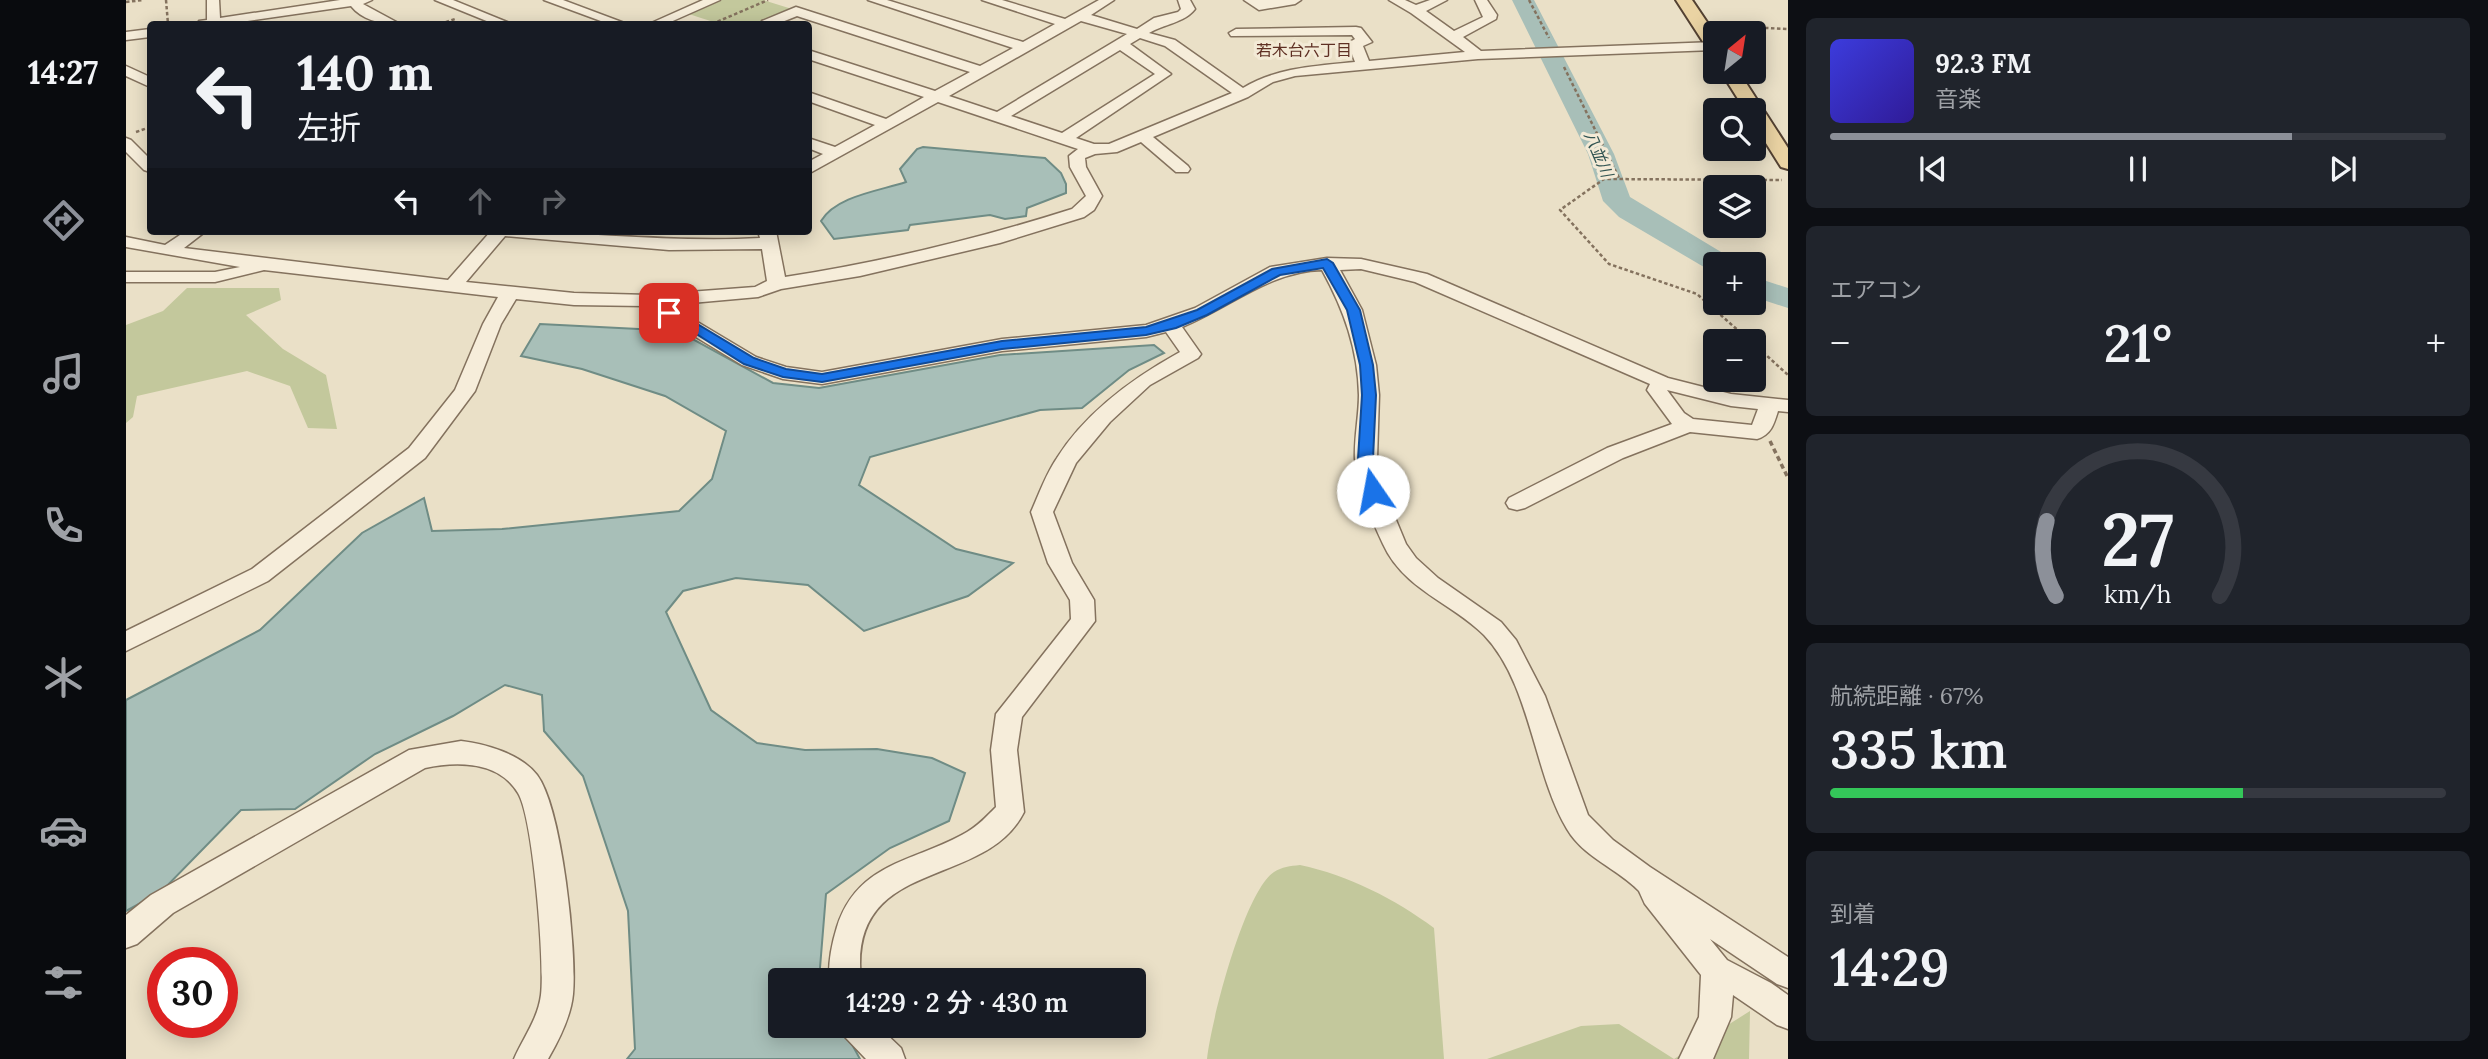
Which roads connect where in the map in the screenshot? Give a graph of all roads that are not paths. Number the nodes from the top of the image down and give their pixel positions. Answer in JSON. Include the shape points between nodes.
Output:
{"nodes":[{"id":1,"x":213,"y":0,"type":"edge"},
{"id":2,"x":441,"y":0,"type":"edge"},
{"id":3,"x":550,"y":0,"type":"edge"},
{"id":4,"x":715,"y":0,"type":"edge"},
{"id":5,"x":874,"y":0,"type":"edge"},
{"id":6,"x":988,"y":0,"type":"edge"},
{"id":7,"x":1184,"y":0,"type":"edge"},
{"id":8,"x":1250,"y":0,"type":"edge"},
{"id":9,"x":1295,"y":0,"type":"edge"},
{"id":10,"x":1395,"y":0,"type":"edge"},
{"id":11,"x":1441,"y":0,"type":"edge"},
{"id":12,"x":1481,"y":0,"type":"edge"},
{"id":13,"x":1684,"y":0,"type":"edge"},
{"id":14,"x":360,"y":1,"type":"edge"},
{"id":15,"x":1101,"y":1,"type":"edge"},
{"id":16,"x":1416,"y":10,"type":"junction"},
{"id":17,"x":289,"y":18,"type":"edge"},
{"id":18,"x":1073,"y":19,"type":"junction"},
{"id":19,"x":211,"y":21,"type":"edge"},
{"id":20,"x":250,"y":21,"type":"edge"},
{"id":21,"x":386,"y":21,"type":"edge"},
{"id":22,"x":497,"y":21,"type":"edge"},
{"id":23,"x":611,"y":21,"type":"edge"},
{"id":24,"x":663,"y":21,"type":"edge"},
{"id":25,"x":773,"y":21,"type":"edge"},
{"id":26,"x":1703,"y":29,"type":"edge"},
{"id":27,"x":147,"y":33,"type":"edge"},
{"id":28,"x":1140,"y":33,"type":"junction"},
{"id":29,"x":1236,"y":33,"type":"dead end"},
{"id":30,"x":126,"y":36,"type":"edge"},
{"id":31,"x":1453,"y":37,"type":"junction"},
{"id":32,"x":1120,"y":45,"type":"junction"},
{"id":33,"x":1025,"y":47,"type":"junction"},
{"id":34,"x":1703,"y":47,"type":"edge"},
{"id":35,"x":812,"y":55,"type":"edge"},
{"id":36,"x":1478,"y":55,"type":"junction"},
{"id":37,"x":1364,"y":66,"type":"junction"},
{"id":38,"x":126,"y":70,"type":"edge"},
{"id":39,"x":981,"y":71,"type":"junction"},
{"id":40,"x":147,"y":81,"type":"edge"},
{"id":41,"x":1738,"y":84,"type":"edge"},
{"id":42,"x":1244,"y":93,"type":"junction"},
{"id":43,"x":812,"y":97,"type":"edge"},
{"id":44,"x":936,"y":97,"type":"junction"},
{"id":45,"x":998,"y":118,"type":"junction"},
{"id":46,"x":887,"y":124,"type":"junction"},
{"id":47,"x":1143,"y":136,"type":"junction"},
{"id":48,"x":1063,"y":139,"type":"junction"},
{"id":49,"x":126,"y":143,"type":"edge"},
{"id":50,"x":812,"y":144,"type":"edge"},
{"id":51,"x":1092,"y":149,"type":"junction"},
{"id":52,"x":836,"y":153,"type":"junction"},
{"id":53,"x":1788,"y":163,"type":"edge"},
{"id":54,"x":147,"y":164,"type":"edge"},
{"id":55,"x":812,"y":167,"type":"edge"},
{"id":56,"x":1182,"y":169,"type":"dead end"},
{"id":57,"x":191,"y":235,"type":"edge"},
{"id":58,"x":498,"y":235,"type":"edge"},
{"id":59,"x":555,"y":235,"type":"edge"},
{"id":60,"x":767,"y":237,"type":"edge"},
{"id":61,"x":669,"y":238,"type":"edge"},
{"id":62,"x":126,"y":242,"type":"edge"},
{"id":63,"x":168,"y":251,"type":"junction"},
{"id":64,"x":1327,"y":263,"type":"junction"},
{"id":65,"x":265,"y":265,"type":"junction"},
{"id":66,"x":126,"y":276,"type":"edge"},
{"id":67,"x":777,"y":284,"type":"junction"},
{"id":68,"x":453,"y":286,"type":"junction"},
{"id":69,"x":510,"y":293,"type":"junction"},
{"id":70,"x":649,"y":301,"type":"junction"},
{"id":71,"x":1171,"y":326,"type":"junction"},
{"id":72,"x":1661,"y":382,"type":"junction"},
{"id":73,"x":1779,"y":405,"type":"edge"},
{"id":74,"x":1688,"y":425,"type":"junction"},
{"id":75,"x":1517,"y":503,"type":"dead end"},
{"id":76,"x":126,"y":642,"type":"edge"},
{"id":77,"x":1640,"y":877,"type":"junction"},
{"id":78,"x":126,"y":934,"type":"edge"},
{"id":79,"x":843,"y":968,"type":"edge"},
{"id":80,"x":1716,"y":970,"type":"junction"},
{"id":81,"x":1788,"y":974,"type":"edge"},
{"id":82,"x":1788,"y":1014,"type":"edge"},
{"id":83,"x":868,"y":1038,"type":"edge"},
{"id":84,"x":530,"y":1059,"type":"edge"},
{"id":85,"x":888,"y":1059,"type":"edge"},
{"id":86,"x":1695,"y":1059,"type":"edge"}],
"edges":[{"from":1,"to":19,"type":"street"},
{"from":2,"to":22,"type":"street"},
{"from":3,"to":23,"type":"street"},
{"from":4,"to":24,"type":"street"},
{"from":5,"to":33,"type":"street"},
{"from":6,"to":18,"type":"street"},
{"from":7,"to":28,"type":"street","via":[[1188,9],[1183,15],[1159,21]]},
{"from":8,"to":9,"type":"street","via":[[1259,6]]},
{"from":10,"to":16,"type":"street"},
{"from":11,"to":16,"type":"street"},
{"from":12,"to":31,"type":"street","via":[[1489,19]]},
{"from":13,"to":26,"type":"main road"},
{"from":14,"to":17,"type":"street"},
{"from":14,"to":21,"type":"street","via":[[361,10]]},
{"from":15,"to":18,"type":"street"},
{"from":16,"to":31,"type":"street"},
{"from":17,"to":20,"type":"street"},
{"from":18,"to":28,"type":"street"},
{"from":18,"to":33,"type":"street"},
{"from":25,"to":39,"type":"street","via":[[796,11]]},
{"from":27,"to":30,"type":"street"},
{"from":28,"to":32,"type":"street"},
{"from":28,"to":42,"type":"street","via":[[1170,43]]},
{"from":29,"to":37,"type":"street","via":[[1356,31],[1365,41],[1355,43]]},
{"from":31,"to":36,"type":"street"},
{"from":32,"to":45,"type":"street"},
{"from":32,"to":48,"type":"street","via":[[1164,74]]},
{"from":33,"to":39,"type":"street"},
{"from":34,"to":36,"type":"street"},
{"from":35,"to":44,"type":"street"},
{"from":36,"to":37,"type":"street"},
{"from":37,"to":42,"type":"street","via":[[1282,75]]},
{"from":38,"to":40,"type":"street"},
{"from":39,"to":44,"type":"street"},
{"from":41,"to":53,"type":"main road"},
{"from":42,"to":47,"type":"street"},
{"from":43,"to":46,"type":"street"},
{"from":44,"to":45,"type":"street"},
{"from":44,"to":46,"type":"street"},
{"from":45,"to":48,"type":"street"},
{"from":46,"to":52,"type":"street"},
{"from":47,"to":51,"type":"street","via":[[1111,149]]},
{"from":47,"to":56,"type":"street"},
{"from":48,"to":51,"type":"street"},
{"from":49,"to":54,"type":"street"},
{"from":50,"to":52,"type":"street"},
{"from":51,"to":67,"type":"street","via":[[1077,156],[1094,197],[1078,213],[994,239],[860,271]]},
{"from":52,"to":55,"type":"street"},
{"from":57,"to":63,"type":"street"},
{"from":58,"to":68,"type":"street"},
{"from":59,"to":61,"type":"street","via":[[623,244]]},
{"from":60,"to":61,"type":"street"},
{"from":60,"to":67,"type":"street"},
{"from":62,"to":63,"type":"street"},
{"from":63,"to":65,"type":"street"},
{"from":64,"to":71,"type":"street","via":[[1276,271]]},
{"from":64,"to":72,"type":"street","via":[[1381,267],[1421,278]]},
{"from":64,"to":77,"type":"street","via":[[1353,310],[1369,395],[1366,459],[1395,546],[1430,584],[1492,628],[1507,647],[1532,696],[1578,822]]},
{"from":65,"to":66,"type":"street","via":[[248,273],[215,277]]},
{"from":65,"to":68,"type":"street"},
{"from":67,"to":70,"type":"street","via":[[758,292]]},
{"from":68,"to":69,"type":"street"},
{"from":69,"to":70,"type":"street"},
{"from":69,"to":76,"type":"street","via":[[465,391],[417,453],[260,575]]},
{"from":70,"to":71,"type":"street","via":[[749,361],[783,373],[822,378],[1002,345]]},
{"from":71,"to":79,"type":"street","via":[[1191,354],[1143,381],[1103,417],[1066,460],[1042,512],[1060,563],[1082,600],[1083,621],[1009,714],[1004,750],[1010,812],[978,841],[870,892],[852,918]]},
{"from":72,"to":73,"type":"street","via":[[1731,400]]},
{"from":72,"to":74,"type":"street","via":[[1657,390],[1677,418]]},
{"from":73,"to":74,"type":"street","via":[[1757,432]]},
{"from":74,"to":75,"type":"street","via":[[1615,453]]},
{"from":77,"to":80,"type":"street"},
{"from":77,"to":81,"type":"street"},
{"from":78,"to":84,"type":"street","via":[[162,904],[419,758],[453,751],[482,756],[511,769],[529,785],[539,810],[559,960],[557,998]]},
{"from":80,"to":82,"type":"street"},
{"from":80,"to":86,"type":"street","via":[[1716,1021]]},
{"from":83,"to":85,"type":"street"}]}
